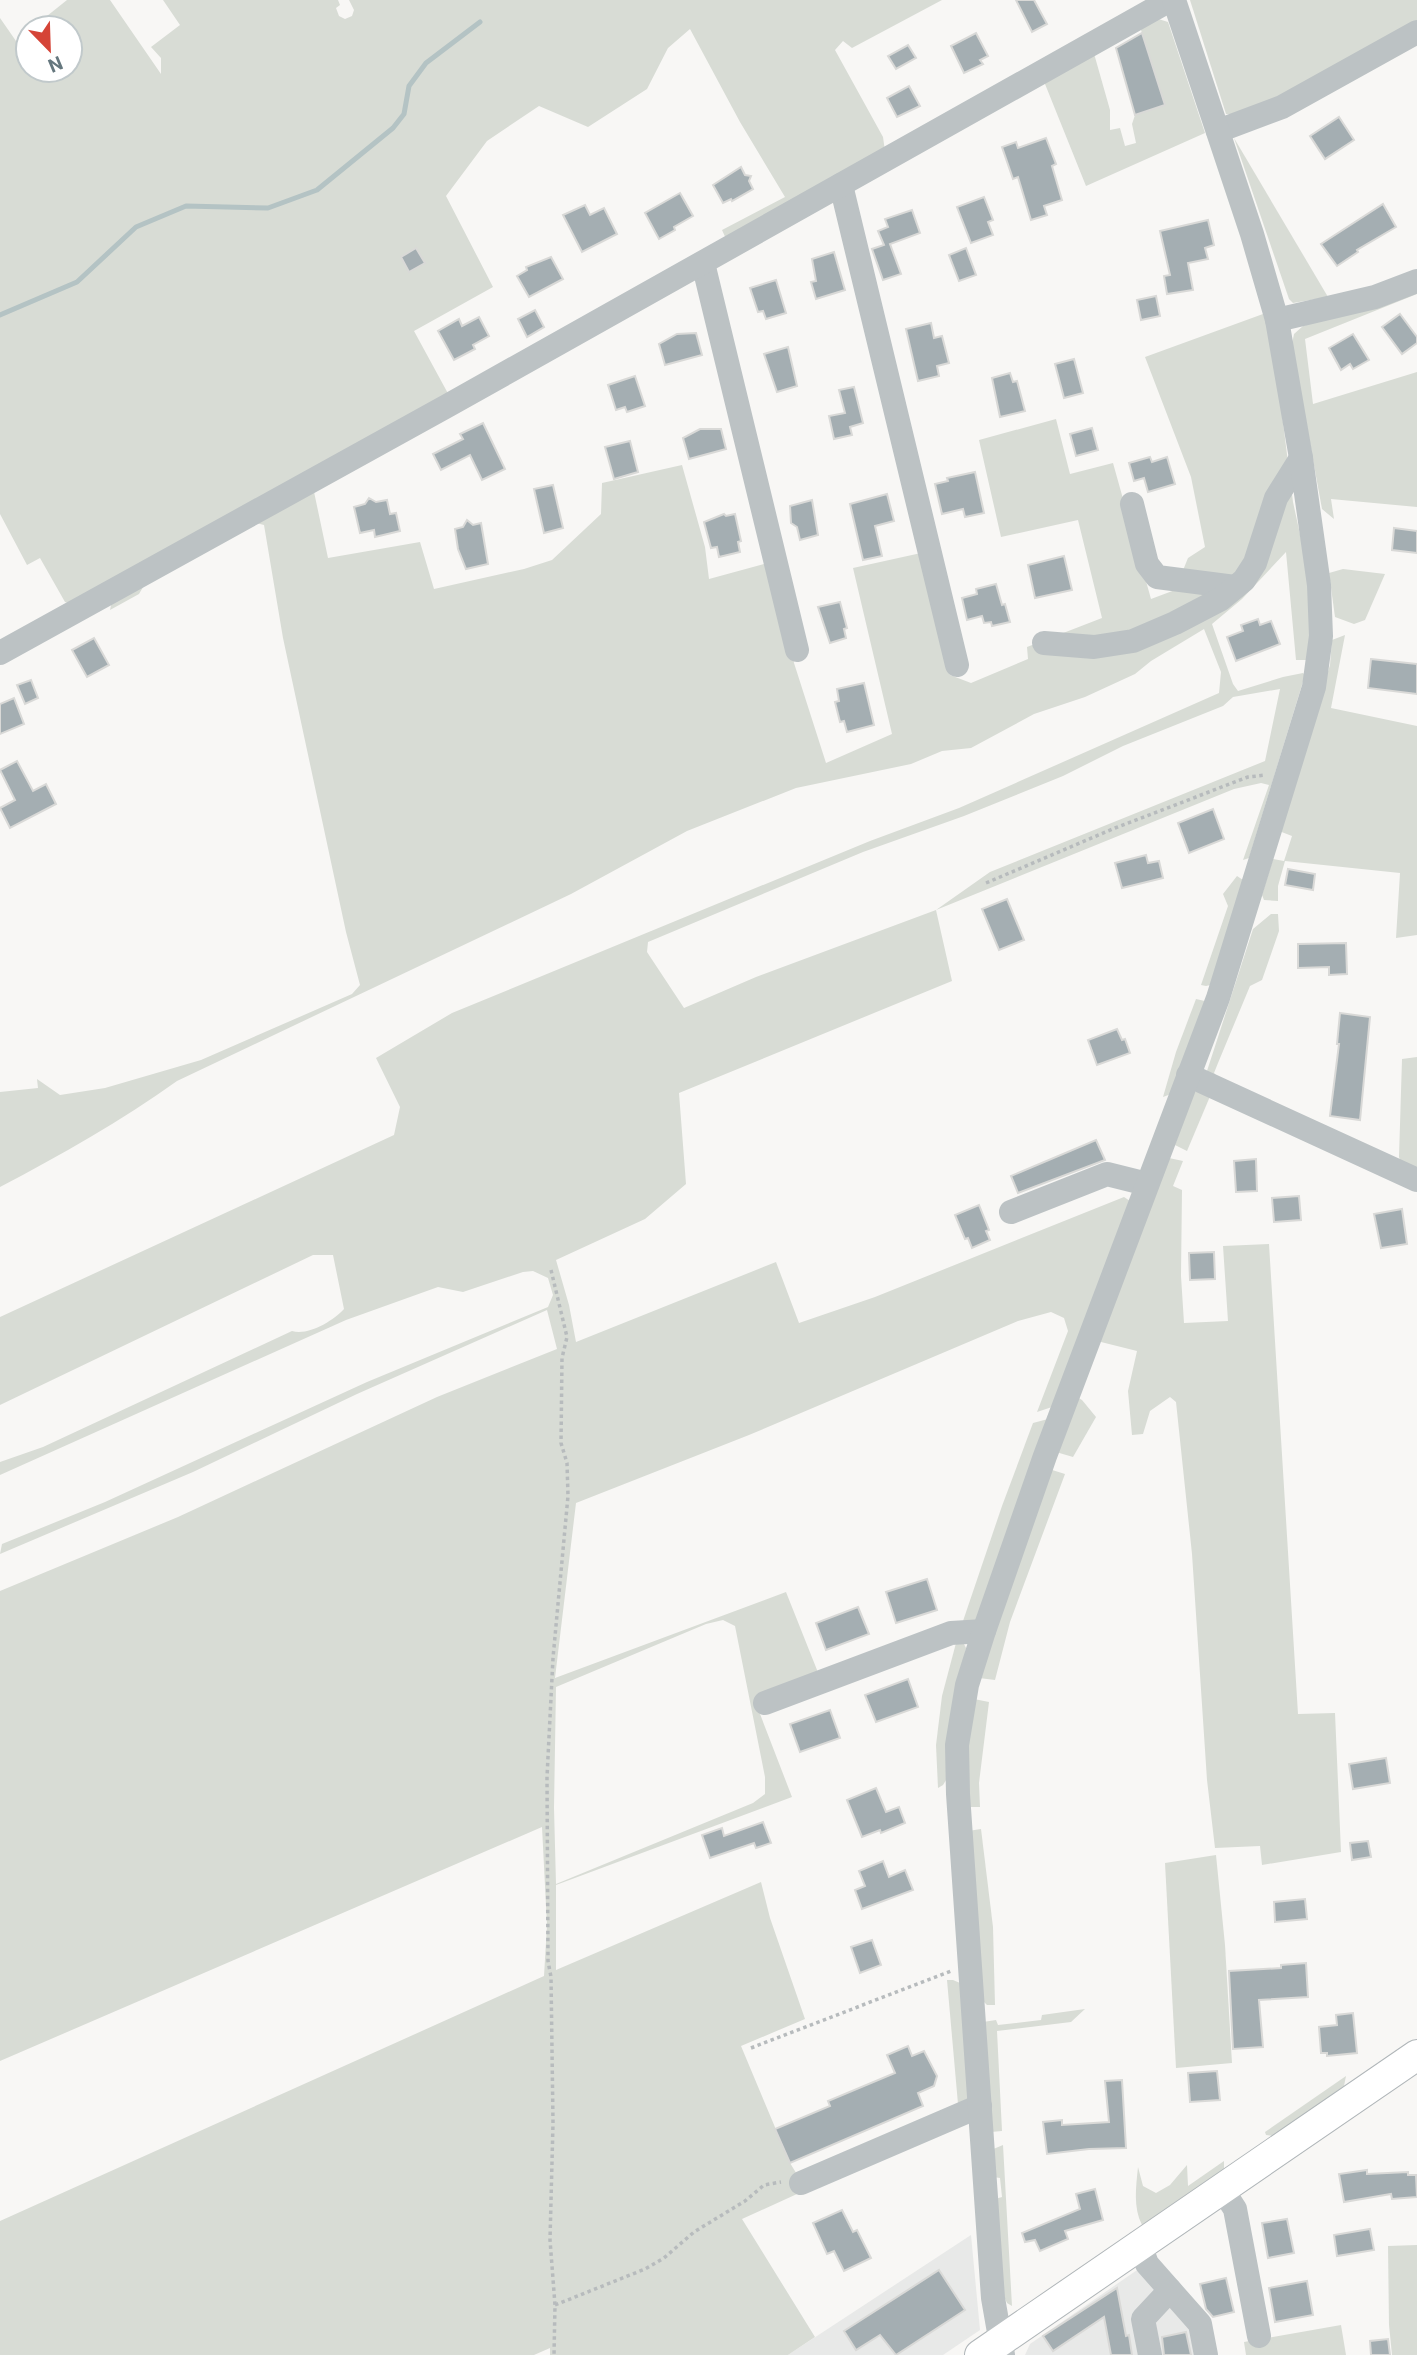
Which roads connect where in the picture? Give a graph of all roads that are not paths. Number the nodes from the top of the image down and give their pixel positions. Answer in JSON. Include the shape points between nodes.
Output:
{"nodes":[{"id":1,"x":1172,"y":0,"type":"edge"},
{"id":2,"x":1417,"y":33,"type":"edge"},
{"id":3,"x":1218,"y":131,"type":"junction"},
{"id":4,"x":841,"y":185,"type":"junction"},
{"id":5,"x":702,"y":262,"type":"junction"},
{"id":6,"x":1417,"y":281,"type":"edge"},
{"id":7,"x":1277,"y":320,"type":"junction"},
{"id":8,"x":1301,"y":458,"type":"junction"},
{"id":9,"x":1132,"y":504,"type":"dead end"},
{"id":10,"x":1235,"y":587,"type":"junction"},
{"id":11,"x":1044,"y":643,"type":"dead end"},
{"id":12,"x":797,"y":650,"type":"dead end"},
{"id":13,"x":0,"y":653,"type":"edge"},
{"id":14,"x":957,"y":665,"type":"dead end"},
{"id":15,"x":1188,"y":1075,"type":"junction"},
{"id":16,"x":1417,"y":1180,"type":"edge"},
{"id":17,"x":1147,"y":1184,"type":"junction"},
{"id":18,"x":1011,"y":1212,"type":"dead end"},
{"id":19,"x":984,"y":1630,"type":"junction"},
{"id":20,"x":765,"y":1703,"type":"dead end"},
{"id":21,"x":1417,"y":2054,"type":"edge"},
{"id":22,"x":980,"y":2106,"type":"junction"},
{"id":23,"x":801,"y":2183,"type":"road end"},
{"id":24,"x":1222,"y":2189,"type":"junction"},
{"id":25,"x":1140,"y":2245,"type":"junction"},
{"id":26,"x":1170,"y":2290,"type":"junction"},
{"id":27,"x":1259,"y":2336,"type":"dead end"},
{"id":28,"x":999,"y":2352,"type":"edge"},
{"id":29,"x":1150,"y":2355,"type":"edge"},
{"id":30,"x":1206,"y":2355,"type":"edge"}],
"edges":[{"from":1,"to":3,"type":"street"},
{"from":1,"to":4,"type":"street"},
{"from":2,"to":3,"type":"street","via":[[1282,107]]},
{"from":3,"to":7,"type":"street"},
{"from":4,"to":5,"type":"street"},
{"from":4,"to":14,"type":"street"},
{"from":5,"to":12,"type":"street"},
{"from":5,"to":13,"type":"street"},
{"from":6,"to":7,"type":"street","via":[[1375,297]]},
{"from":7,"to":8,"type":"street"},
{"from":8,"to":10,"type":"street","via":[[1276,498],[1255,563]]},
{"from":8,"to":15,"type":"street","via":[[1319,585],[1321,636],[1314,687],[1218,998]]},
{"from":9,"to":10,"type":"street","via":[[1147,564],[1157,577]]},
{"from":10,"to":11,"type":"street","via":[[1175,624],[1133,641],[1094,647]]},
{"from":15,"to":16,"type":"street"},
{"from":15,"to":17,"type":"street"},
{"from":17,"to":18,"type":"street","via":[[1107,1174]]},
{"from":17,"to":19,"type":"street"},
{"from":19,"to":20,"type":"street","via":[[951,1633]]},
{"from":19,"to":22,"type":"street","via":[[967,1685],[957,1745]]},
{"from":21,"to":24,"type":"main road"},
{"from":22,"to":23,"type":"street"},
{"from":22,"to":28,"type":"street"},
{"from":24,"to":25,"type":"main road"},
{"from":24,"to":27,"type":"street","via":[[1235,2209]]},
{"from":25,"to":26,"type":"street","via":[[1147,2264]]},
{"from":25,"to":28,"type":"main road"},
{"from":26,"to":29,"type":"street","via":[[1143,2319]]},
{"from":26,"to":30,"type":"street","via":[[1200,2324]]}]}
